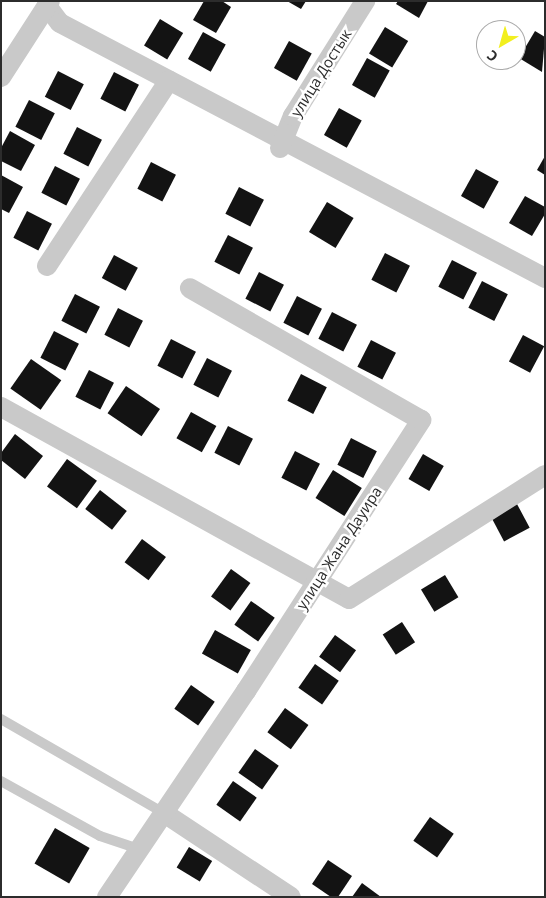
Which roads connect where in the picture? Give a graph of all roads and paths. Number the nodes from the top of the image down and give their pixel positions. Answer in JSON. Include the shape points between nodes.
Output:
{"nodes":[{"id":1,"x":365,"y":1,"type":"edge"},
{"id":2,"x":48,"y":4,"type":"edge"},
{"id":3,"x":1,"y":77,"type":"edge"},
{"id":4,"x":169,"y":80,"type":"junction"},
{"id":5,"x":282,"y":143,"type":"junction"},
{"id":6,"x":47,"y":266,"type":"dead end"},
{"id":7,"x":544,"y":276,"type":"edge"},
{"id":8,"x":190,"y":288,"type":"dead end"},
{"id":9,"x":1,"y":407,"type":"edge"},
{"id":10,"x":545,"y":475,"type":"edge"},
{"id":11,"x":317,"y":582,"type":"junction"},
{"id":12,"x":1,"y":719,"type":"edge"},
{"id":13,"x":1,"y":781,"type":"edge"},
{"id":14,"x":164,"y":813,"type":"junction"},
{"id":15,"x":138,"y":849,"type":"junction"},
{"id":16,"x":107,"y":897,"type":"edge"},
{"id":17,"x":291,"y":897,"type":"edge"}],
"edges":[{"from":1,"to":5,"type":"street","name":"улица Достык","via":[[293,116]]},
{"from":2,"to":3,"type":"street"},
{"from":2,"to":4,"type":"street","via":[[60,23]]},
{"from":4,"to":5,"type":"street"},
{"from":4,"to":6,"type":"street"},
{"from":5,"to":7,"type":"street"},
{"from":8,"to":11,"type":"street","name":"улица Жана Дауира","via":[[421,420]]},
{"from":9,"to":11,"type":"street"},
{"from":10,"to":11,"type":"street","via":[[349,599]]},
{"from":11,"to":14,"type":"street","name":"улица Жана Дауира"},
{"from":12,"to":14,"type":"lane"},
{"from":13,"to":15,"type":"lane","via":[[100,836]]},
{"from":14,"to":15,"type":"street","name":"улица Жана Дауира"},
{"from":14,"to":17,"type":"street"},
{"from":15,"to":16,"type":"street","name":"улица Жана Дауира"}]}
